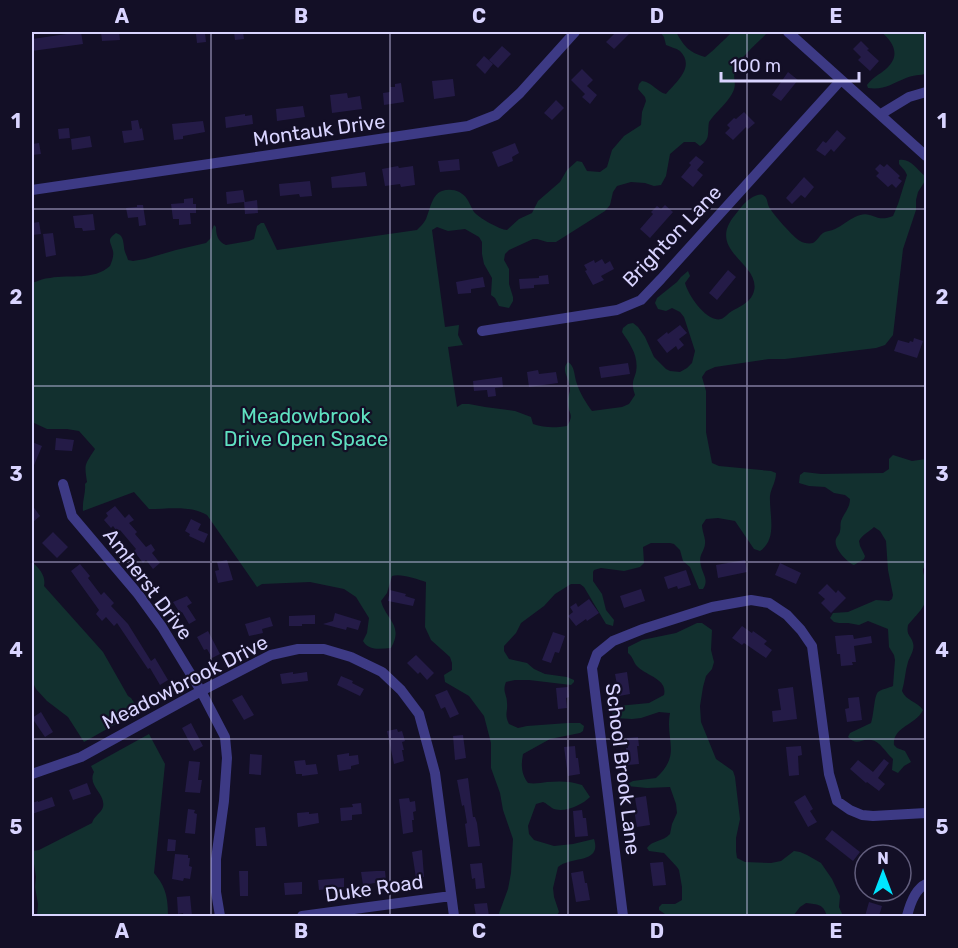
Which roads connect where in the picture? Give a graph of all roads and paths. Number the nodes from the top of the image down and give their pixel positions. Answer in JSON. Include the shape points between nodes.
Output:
{"nodes":[{"id":1,"x":575,"y":32,"type":"edge"},
{"id":2,"x":788,"y":32,"type":"edge"},
{"id":3,"x":841,"y":80,"type":"junction"},
{"id":4,"x":927,"y":93,"type":"edge"},
{"id":5,"x":881,"y":114,"type":"junction"},
{"id":6,"x":927,"y":156,"type":"edge"},
{"id":7,"x":32,"y":190,"type":"edge"},
{"id":8,"x":482,"y":331,"type":"dead end"},
{"id":9,"x":63,"y":484,"type":"dead end"},
{"id":10,"x":201,"y":691,"type":"junction"},
{"id":11,"x":32,"y":774,"type":"edge"},
{"id":12,"x":927,"y":813,"type":"edge"},
{"id":13,"x":927,"y":884,"type":"edge"},
{"id":14,"x":451,"y":896,"type":"junction"},
{"id":15,"x":219,"y":916,"type":"edge"},
{"id":16,"x":302,"y":916,"type":"edge"},
{"id":17,"x":454,"y":916,"type":"edge"},
{"id":18,"x":623,"y":916,"type":"edge"},
{"id":19,"x":907,"y":916,"type":"edge"}],
"edges":[{"from":1,"to":7,"type":"street","name":"Montauk Drive","via":[[520,93],[496,114],[468,126]]},
{"from":2,"to":3,"type":"street"},
{"from":3,"to":5,"type":"street"},
{"from":3,"to":8,"type":"street","name":"Brighton Lane","via":[[641,300],[617,310]]},
{"from":4,"to":5,"type":"street","via":[[909,97]]},
{"from":5,"to":6,"type":"street"},
{"from":9,"to":10,"type":"street","name":"Amherst Drive","via":[[72,516],[138,594]]},
{"from":10,"to":11,"type":"street","name":"Meadowbrook Drive","via":[[81,757]]},
{"from":10,"to":14,"type":"street","name":"Meadowbrook Drive","via":[[271,655],[298,650],[324,650],[351,657],[382,672],[402,690],[419,714],[435,773]]},
{"from":10,"to":15,"type":"street","name":"Amherst Drive","via":[[225,737],[227,758],[216,859]]},
{"from":12,"to":18,"type":"street","name":"School Brook Lane","via":[[862,815],[837,801],[812,646],[787,615],[769,603],[751,600],[712,608],[643,629],[613,641],[597,654],[592,668]]},
{"from":13,"to":19,"type":"street","via":[[913,898]]},
{"from":14,"to":16,"type":"street","name":"Duke Road"},
{"from":14,"to":17,"type":"street","name":"Meadowbrook Drive"}]}
